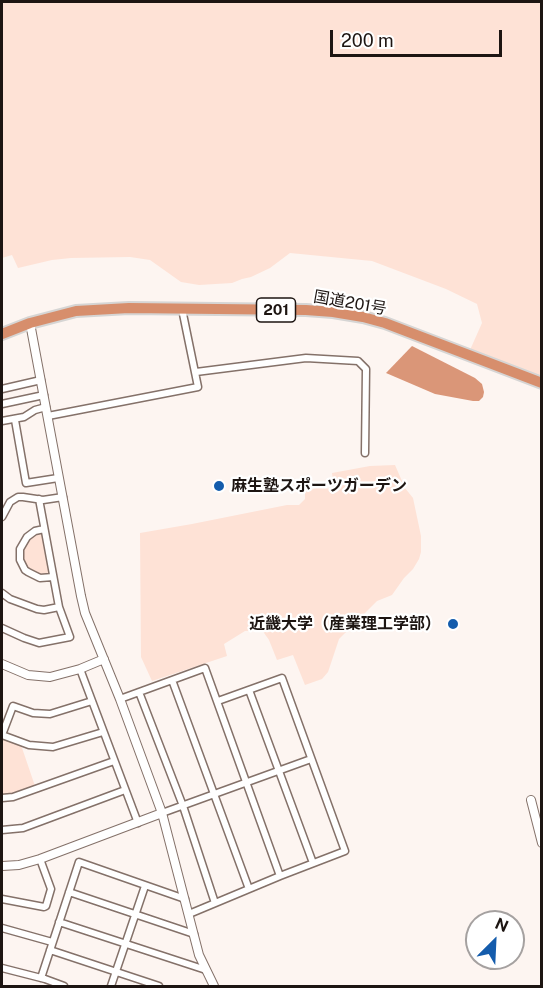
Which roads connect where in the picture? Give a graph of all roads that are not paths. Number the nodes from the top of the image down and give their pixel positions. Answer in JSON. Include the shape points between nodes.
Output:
{"nodes":[{"id":1,"x":182,"y":309,"type":"junction"},
{"id":2,"x":30,"y":323,"type":"junction"},
{"id":3,"x":2,"y":334,"type":"edge"},
{"id":4,"x":195,"y":372,"type":"junction"},
{"id":5,"x":41,"y":380,"type":"junction"},
{"id":6,"x":542,"y":383,"type":"edge"},
{"id":7,"x":2,"y":389,"type":"edge"},
{"id":8,"x":44,"y":395,"type":"junction"},
{"id":9,"x":2,"y":404,"type":"edge"},
{"id":10,"x":46,"y":407,"type":"junction"},
{"id":11,"x":48,"y":416,"type":"junction"},
{"id":12,"x":15,"y":420,"type":"junction"},
{"id":13,"x":2,"y":422,"type":"edge"},
{"id":14,"x":365,"y":453,"type":"dead end"},
{"id":15,"x":58,"y":478,"type":"junction"},
{"id":16,"x":63,"y":497,"type":"junction"},
{"id":17,"x":39,"y":500,"type":"junction"},
{"id":18,"x":2,"y":517,"type":"edge"},
{"id":19,"x":44,"y":529,"type":"junction"},
{"id":20,"x":53,"y":578,"type":"junction"},
{"id":21,"x":2,"y":593,"type":"edge"},
{"id":22,"x":59,"y":607,"type":"junction"},
{"id":23,"x":2,"y":628,"type":"edge"},
{"id":24,"x":104,"y":659,"type":"junction"},
{"id":25,"x":2,"y":664,"type":"edge"},
{"id":26,"x":80,"y":669,"type":"junction"},
{"id":27,"x":172,"y":680,"type":"junction"},
{"id":28,"x":249,"y":690,"type":"junction"},
{"id":29,"x":139,"y":692,"type":"junction"},
{"id":30,"x":120,"y":699,"type":"junction"},
{"id":31,"x":92,"y":701,"type":"junction"},
{"id":32,"x":218,"y":701,"type":"junction"},
{"id":33,"x":104,"y":732,"type":"junction"},
{"id":34,"x":311,"y":759,"type":"junction"},
{"id":35,"x":114,"y":761,"type":"junction"},
{"id":36,"x":279,"y":771,"type":"junction"},
{"id":37,"x":246,"y":783,"type":"junction"},
{"id":38,"x":125,"y":790,"type":"junction"},
{"id":39,"x":214,"y":795,"type":"junction"},
{"id":40,"x":2,"y":798,"type":"edge"},
{"id":41,"x":531,"y":800,"type":"dead end"},
{"id":42,"x":183,"y":806,"type":"junction"},
{"id":43,"x":162,"y":813,"type":"junction"},
{"id":44,"x":138,"y":823,"type":"junction"},
{"id":45,"x":2,"y":830,"type":"edge"},
{"id":46,"x":542,"y":843,"type":"edge"},
{"id":47,"x":40,"y":859,"type":"junction"},
{"id":48,"x":313,"y":863,"type":"junction"},
{"id":49,"x":2,"y":866,"type":"edge"},
{"id":50,"x":280,"y":876,"type":"junction"},
{"id":51,"x":145,"y":886,"type":"junction"},
{"id":52,"x":249,"y":889,"type":"junction"},
{"id":53,"x":69,"y":892,"type":"junction"},
{"id":54,"x":2,"y":898,"type":"edge"},
{"id":55,"x":184,"y":899,"type":"junction"},
{"id":56,"x":215,"y":903,"type":"junction"},
{"id":57,"x":189,"y":914,"type":"junction"},
{"id":58,"x":135,"y":915,"type":"junction"},
{"id":59,"x":59,"y":922,"type":"junction"},
{"id":60,"x":2,"y":928,"type":"edge"},
{"id":61,"x":194,"y":934,"type":"junction"},
{"id":62,"x":52,"y":942,"type":"junction"},
{"id":63,"x":126,"y":944,"type":"junction"},
{"id":64,"x":50,"y":950,"type":"junction"},
{"id":65,"x":2,"y":968,"type":"edge"},
{"id":66,"x":206,"y":970,"type":"junction"},
{"id":67,"x":116,"y":972,"type":"junction"},
{"id":68,"x":43,"y":981,"type":"edge"},
{"id":69,"x":64,"y":987,"type":"edge"},
{"id":70,"x":111,"y":987,"type":"edge"},
{"id":71,"x":159,"y":987,"type":"edge"},
{"id":72,"x":214,"y":987,"type":"edge"}],
"edges":[{"from":1,"to":2,"type":"highway","name":"国道201号","number":"201","via":[[76,311]]},
{"from":1,"to":4,"type":"street"},
{"from":1,"to":6,"type":"highway","name":"国道201号","number":"201","via":[[306,310],[363,317]]},
{"from":2,"to":3,"type":"highway","name":"国道201号","number":"201"},
{"from":2,"to":5,"type":"street"},
{"from":4,"to":11,"type":"street","via":[[198,387]]},
{"from":4,"to":14,"type":"street","via":[[306,358],[358,362],[366,369]]},
{"from":5,"to":7,"type":"street"},
{"from":5,"to":8,"type":"street"},
{"from":8,"to":9,"type":"street"},
{"from":8,"to":10,"type":"street"},
{"from":10,"to":11,"type":"street"},
{"from":10,"to":12,"type":"street"},
{"from":11,"to":15,"type":"street"},
{"from":12,"to":13,"type":"street"},
{"from":12,"to":15,"type":"street","via":[[26,483]]},
{"from":15,"to":16,"type":"street"},
{"from":16,"to":17,"type":"street"},
{"from":16,"to":24,"type":"street","via":[[81,596]]},
{"from":17,"to":18,"type":"street","via":[[13,499]]},
{"from":17,"to":19,"type":"street"},
{"from":19,"to":20,"type":"street"},
{"from":19,"to":20,"type":"street","via":[[27,537],[20,549],[20,560],[28,573]]},
{"from":20,"to":22,"type":"street"},
{"from":21,"to":22,"type":"street","via":[[37,609]]},
{"from":22,"to":23,"type":"street","via":[[69,637],[39,643]]},
{"from":24,"to":26,"type":"street"},
{"from":24,"to":30,"type":"street"},
{"from":25,"to":26,"type":"street","via":[[42,678]]},
{"from":26,"to":31,"type":"street"},
{"from":27,"to":29,"type":"street"},
{"from":27,"to":32,"type":"street","via":[[205,668]]},
{"from":27,"to":39,"type":"street"},
{"from":28,"to":32,"type":"street"},
{"from":28,"to":34,"type":"street","via":[[282,678]]},
{"from":28,"to":36,"type":"street"},
{"from":29,"to":30,"type":"street"},
{"from":29,"to":42,"type":"street"},
{"from":30,"to":43,"type":"street"},
{"from":31,"to":33,"type":"street"},
{"from":31,"to":33,"type":"street","via":[[50,714],[13,706],[2,735],[29,745],[53,747]]},
{"from":32,"to":37,"type":"street"},
{"from":33,"to":35,"type":"street"},
{"from":34,"to":36,"type":"street"},
{"from":34,"to":48,"type":"street","via":[[345,851]]},
{"from":35,"to":38,"type":"street"},
{"from":35,"to":40,"type":"street"},
{"from":36,"to":37,"type":"street"},
{"from":36,"to":48,"type":"street"},
{"from":37,"to":39,"type":"street"},
{"from":37,"to":50,"type":"street"},
{"from":38,"to":44,"type":"street"},
{"from":38,"to":45,"type":"street","via":[[23,828]]},
{"from":39,"to":42,"type":"street"},
{"from":39,"to":52,"type":"street"},
{"from":41,"to":46,"type":"street"},
{"from":42,"to":43,"type":"street"},
{"from":42,"to":56,"type":"street"},
{"from":43,"to":44,"type":"street"},
{"from":43,"to":55,"type":"street"},
{"from":44,"to":47,"type":"street"},
{"from":47,"to":49,"type":"street"},
{"from":47,"to":54,"type":"street","via":[[51,888],[46,906]]},
{"from":48,"to":50,"type":"street"},
{"from":50,"to":52,"type":"street"},
{"from":51,"to":53,"type":"street","via":[[79,862]]},
{"from":51,"to":55,"type":"street"},
{"from":51,"to":58,"type":"street"},
{"from":52,"to":56,"type":"street"},
{"from":53,"to":58,"type":"street"},
{"from":53,"to":59,"type":"street"},
{"from":55,"to":57,"type":"street"},
{"from":56,"to":57,"type":"street"},
{"from":57,"to":61,"type":"street"},
{"from":58,"to":61,"type":"street"},
{"from":58,"to":63,"type":"street"},
{"from":59,"to":62,"type":"street"},
{"from":59,"to":63,"type":"street"},
{"from":60,"to":62,"type":"street"},
{"from":61,"to":66,"type":"street"},
{"from":62,"to":64,"type":"street"},
{"from":63,"to":66,"type":"street"},
{"from":63,"to":67,"type":"street"},
{"from":64,"to":67,"type":"street"},
{"from":64,"to":68,"type":"street"},
{"from":65,"to":68,"type":"street"},
{"from":66,"to":72,"type":"street"},
{"from":67,"to":70,"type":"street"},
{"from":67,"to":71,"type":"street"},
{"from":68,"to":69,"type":"street"}]}
